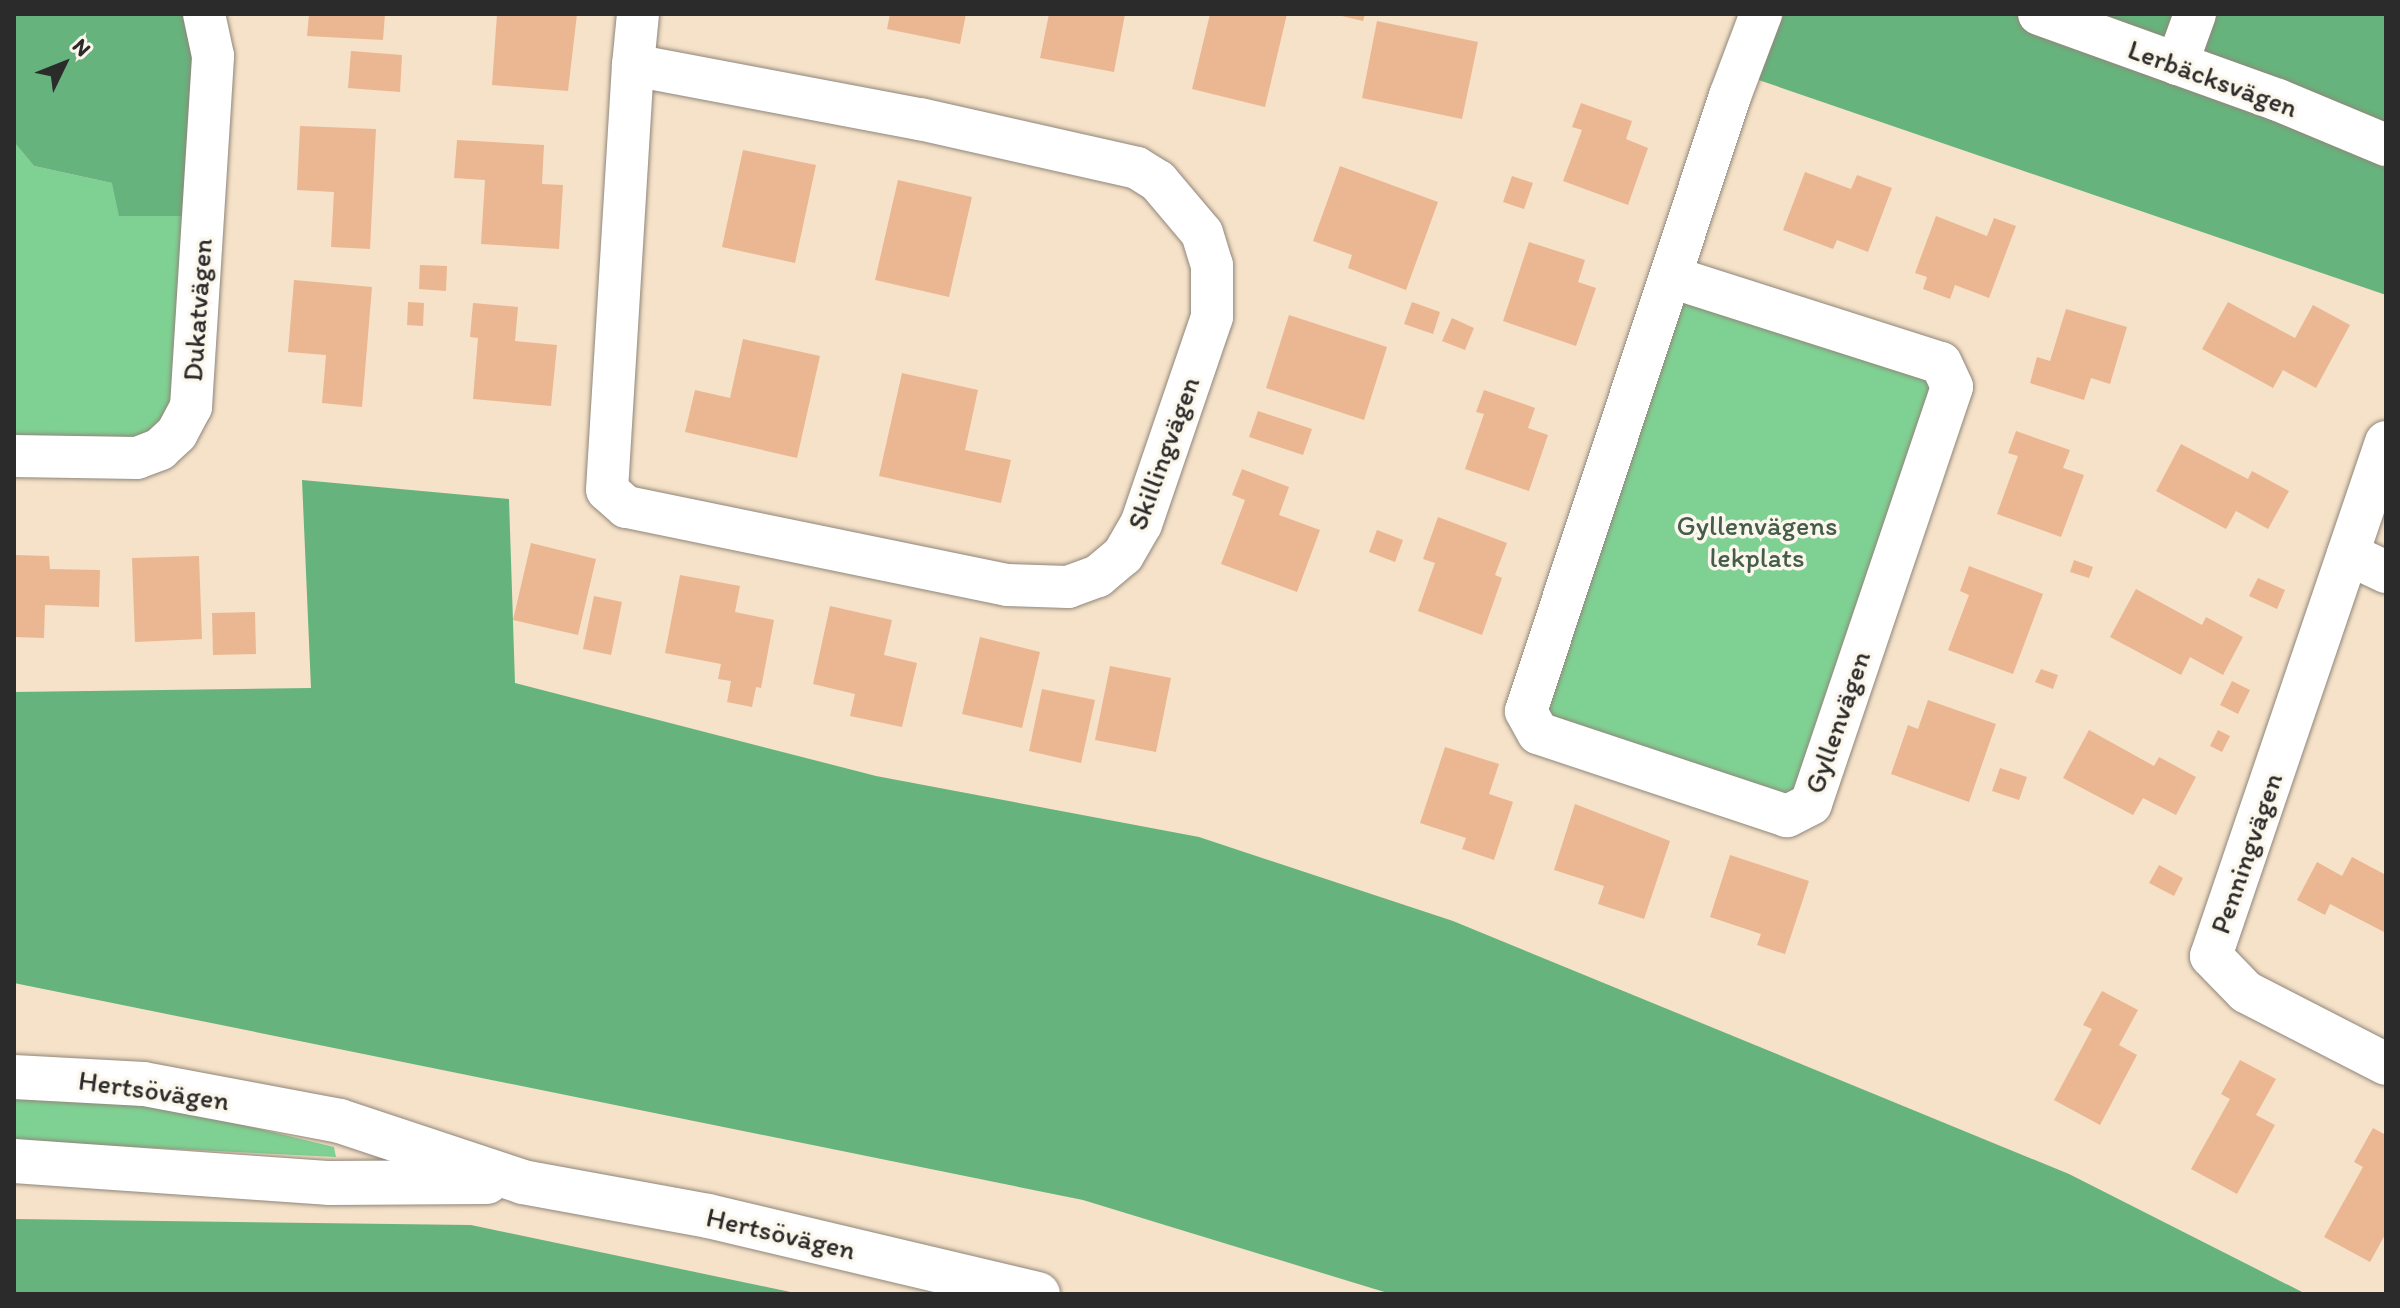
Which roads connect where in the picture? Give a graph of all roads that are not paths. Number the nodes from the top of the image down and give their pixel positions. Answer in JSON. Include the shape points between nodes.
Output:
{"nodes":[{"id":1,"x":204,"y":14,"type":"edge"},
{"id":2,"x":638,"y":14,"type":"edge"},
{"id":3,"x":1761,"y":14,"type":"edge"},
{"id":4,"x":2039,"y":14,"type":"edge"},
{"id":5,"x":2195,"y":14,"type":"edge"},
{"id":6,"x":2177,"y":64,"type":"junction"},
{"id":7,"x":633,"y":65,"type":"junction"},
{"id":8,"x":2386,"y":145,"type":"edge"},
{"id":9,"x":1671,"y":277,"type":"junction"},
{"id":10,"x":2386,"y":442,"type":"edge"},
{"id":11,"x":14,"y":456,"type":"edge"},
{"id":12,"x":2348,"y":554,"type":"junction"},
{"id":13,"x":2386,"y":572,"type":"edge"},
{"id":14,"x":2386,"y":1064,"type":"edge"},
{"id":15,"x":14,"y":1077,"type":"edge"},
{"id":16,"x":14,"y":1161,"type":"edge"},
{"id":17,"x":523,"y":1182,"type":"junction"},
{"id":18,"x":1038,"y":1294,"type":"edge"}],
"edges":[{"from":1,"to":11,"type":"street","name":"Dukatvägen","via":[[213,56],[191,407],[177,433],[160,449],[137,458]]},
{"from":2,"to":7,"type":"street","name":"Skillingvägen"},
{"from":3,"to":9,"type":"street","name":"Gyllenvägen"},
{"from":4,"to":6,"type":"street","name":"Lerbäcksvägen"},
{"from":5,"to":6,"type":"street"},
{"from":6,"to":8,"type":"street","name":"Lerbäcksvägen"},
{"from":7,"to":7,"type":"street","name":"Skillingvägen","via":[[607,490],[626,507],[1007,585],[1068,587],[1098,576],[1123,555],[1141,524],[1212,317],[1212,265],[1202,233],[1158,181],[1137,168],[935,122]]},
{"from":9,"to":9,"type":"street","name":"Gyllenvägen","via":[[1526,711],[1538,733],[1787,816],[1811,804],[1952,387],[1941,363]]},
{"from":10,"to":12,"type":"street","name":"Penningvägen"},
{"from":12,"to":13,"type":"street"},
{"from":12,"to":14,"type":"street","name":"Penningvägen","via":[[2211,956],[2246,992]]},
{"from":15,"to":17,"type":"main road","name":"Hertsövägen","via":[[144,1084],[340,1121]]},
{"from":16,"to":17,"type":"main road","name":"Hertsövägen","via":[[330,1183]]},
{"from":17,"to":18,"type":"main road","name":"Hertsövägen","via":[[708,1216]]}]}
